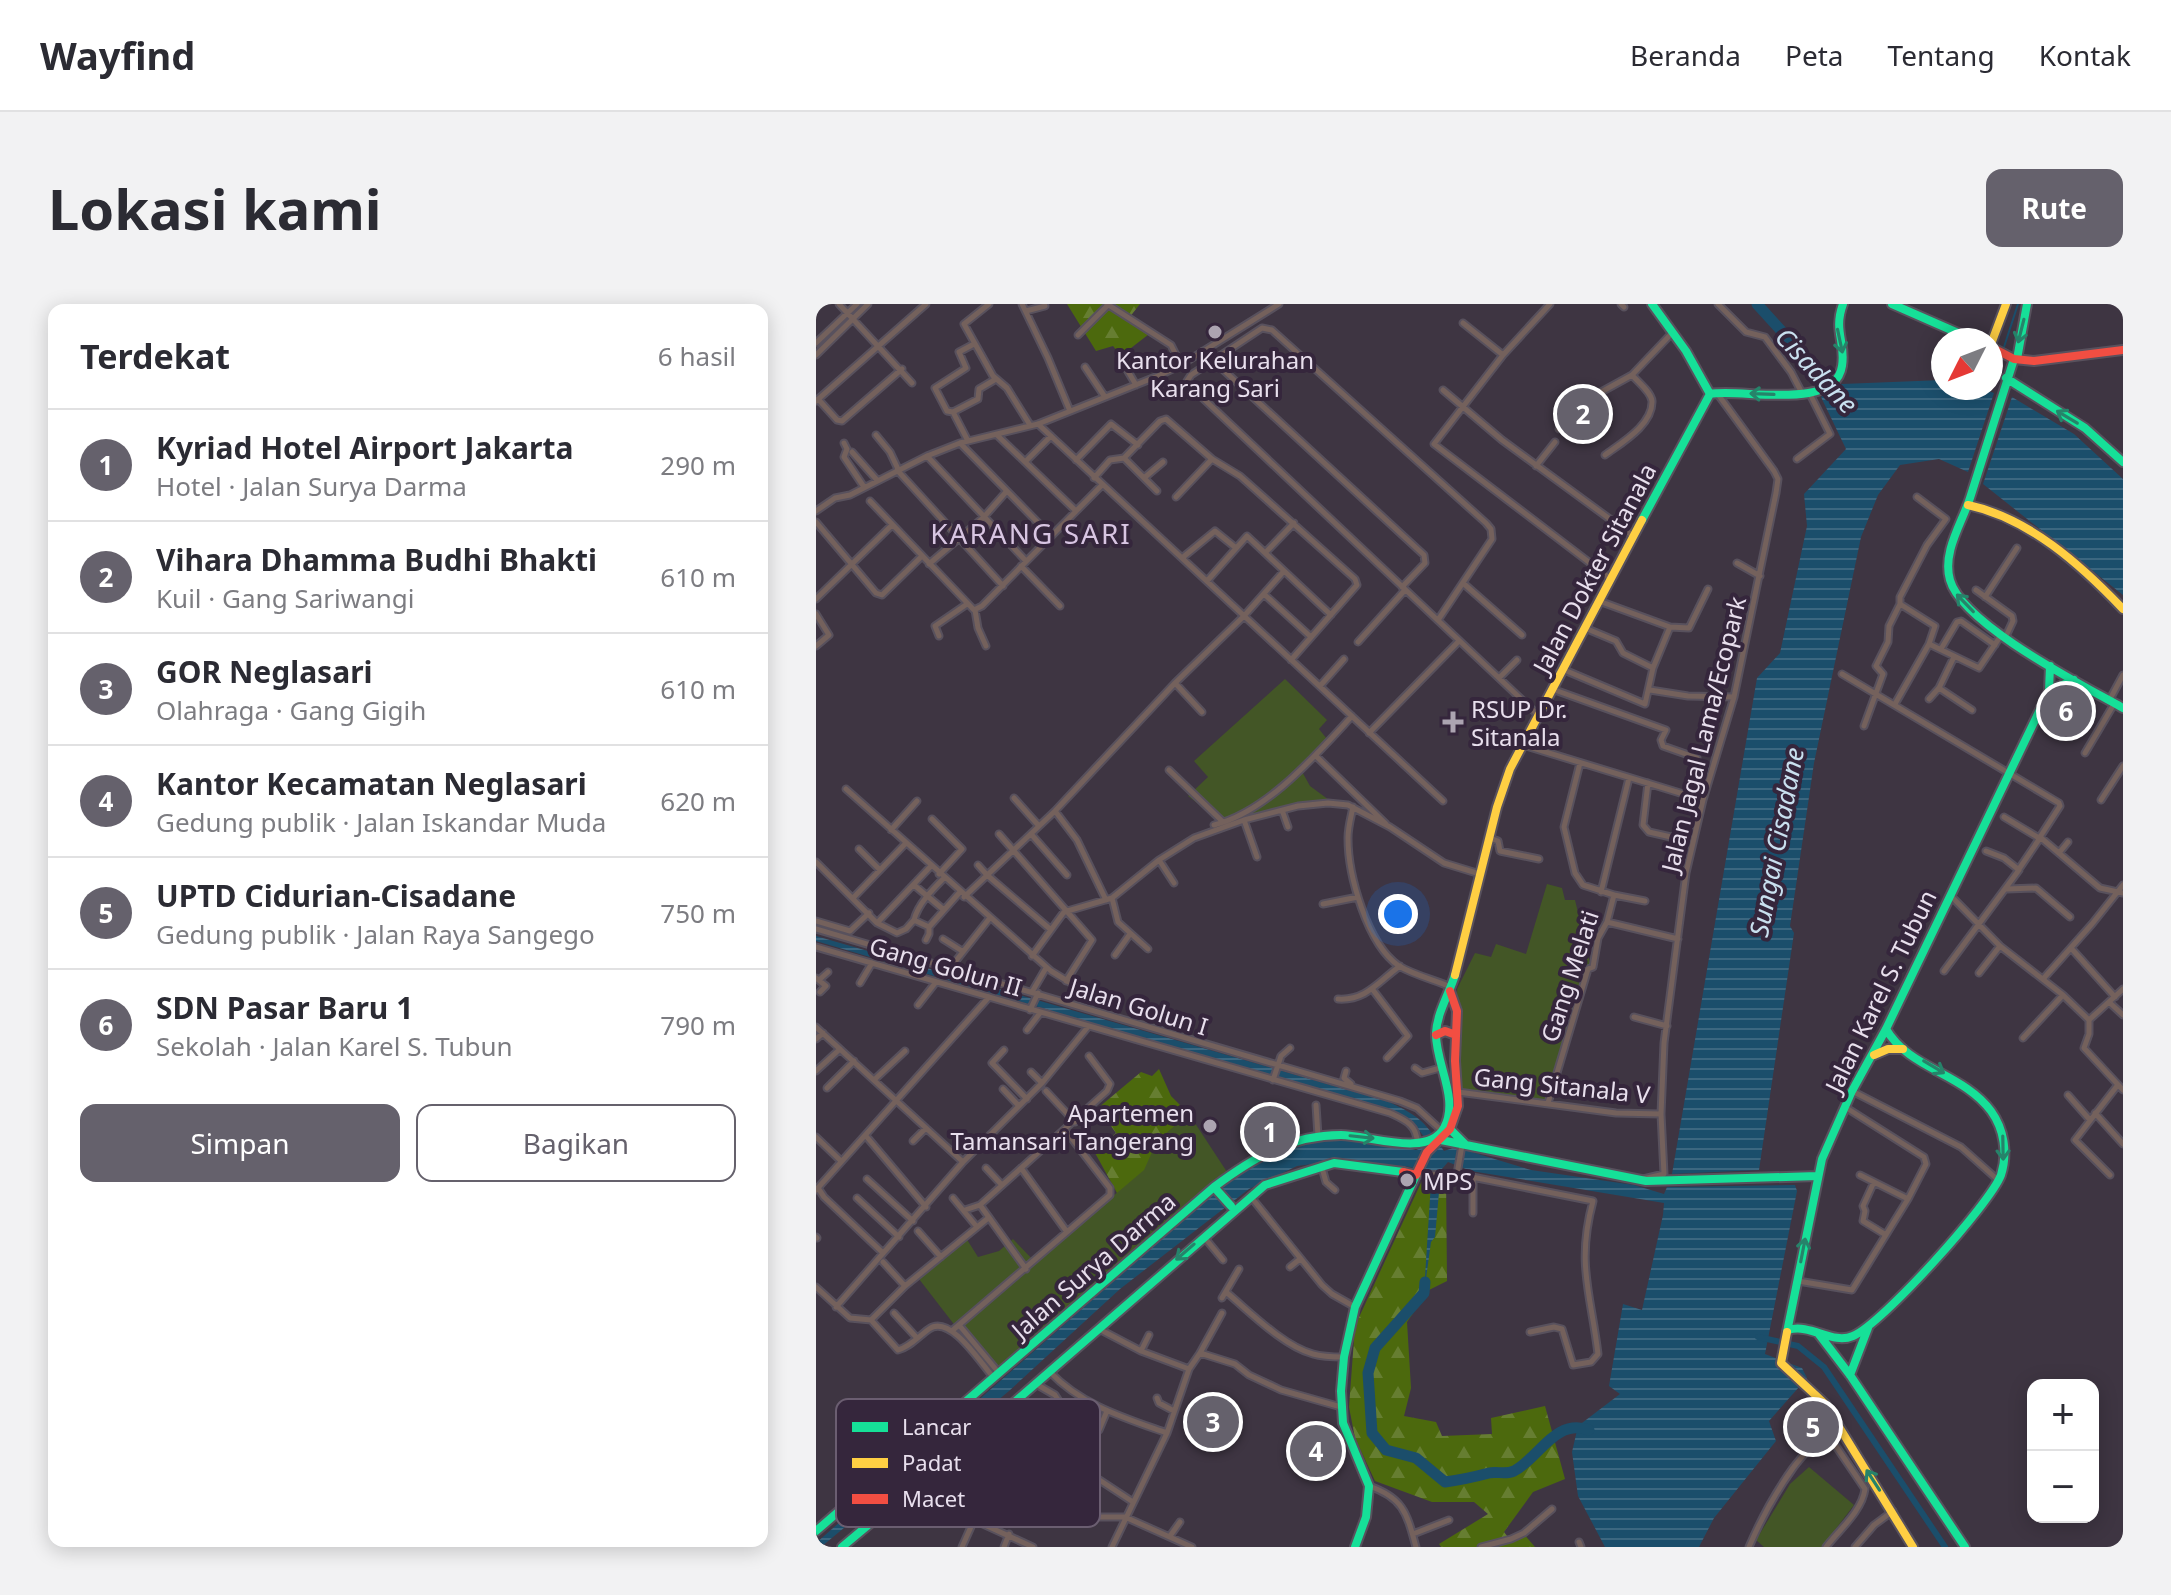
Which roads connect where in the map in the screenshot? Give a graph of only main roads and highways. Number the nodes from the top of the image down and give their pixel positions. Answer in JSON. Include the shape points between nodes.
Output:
{"nodes":[{"id":1,"x":1652,"y":304,"type":"edge"},
{"id":2,"x":1843,"y":304,"type":"edge"},
{"id":3,"x":1892,"y":304,"type":"edge"},
{"id":4,"x":2006,"y":304,"type":"edge"},
{"id":5,"x":2027,"y":304,"type":"edge"},
{"id":6,"x":1945,"y":328,"type":"edge"},
{"id":7,"x":1998,"y":328,"type":"edge"},
{"id":8,"x":2123,"y":350,"type":"edge"},
{"id":9,"x":2003,"y":355,"type":"edge"},
{"id":10,"x":2013,"y":361,"type":"junction"},
{"id":11,"x":2006,"y":378,"type":"junction"},
{"id":12,"x":1713,"y":393,"type":"junction"},
{"id":13,"x":2123,"y":462,"type":"edge"},
{"id":14,"x":1968,"y":505,"type":"junction"},
{"id":15,"x":2123,"y":609,"type":"edge"},
{"id":16,"x":2050,"y":666,"type":"junction"},
{"id":17,"x":2074,"y":680,"type":"junction"},
{"id":18,"x":2049,"y":691,"type":"junction"},
{"id":19,"x":2116,"y":704,"type":"edge"},
{"id":20,"x":1450,"y":989,"type":"junction"},
{"id":21,"x":1886,"y":1029,"type":"junction"},
{"id":22,"x":1436,"y":1035,"type":"junction"},
{"id":23,"x":1456,"y":1035,"type":"junction"},
{"id":24,"x":1904,"y":1049,"type":"junction"},
{"id":25,"x":1871,"y":1057,"type":"junction"},
{"id":26,"x":1442,"y":1136,"type":"junction"},
{"id":27,"x":1463,"y":1146,"type":"junction"},
{"id":28,"x":1418,"y":1173,"type":"junction"},
{"id":29,"x":1817,"y":1176,"type":"junction"},
{"id":30,"x":1215,"y":1188,"type":"junction"},
{"id":31,"x":1247,"y":1198,"type":"junction"},
{"id":32,"x":1231,"y":1205,"type":"junction"},
{"id":33,"x":1224,"y":1219,"type":"junction"},
{"id":34,"x":1791,"y":1310,"type":"junction"},
{"id":35,"x":1868,"y":1328,"type":"junction"},
{"id":36,"x":1788,"y":1329,"type":"junction"},
{"id":37,"x":1812,"y":1330,"type":"junction"},
{"id":38,"x":1850,"y":1375,"type":"junction"},
{"id":39,"x":969,"y":1399,"type":"edge"},
{"id":40,"x":1017,"y":1399,"type":"edge"},
{"id":41,"x":836,"y":1514,"type":"edge"},
{"id":42,"x":866,"y":1527,"type":"edge"},
{"id":43,"x":816,"y":1531,"type":"edge"},
{"id":44,"x":842,"y":1547,"type":"edge"},
{"id":45,"x":1355,"y":1547,"type":"edge"},
{"id":46,"x":1913,"y":1547,"type":"edge"},
{"id":47,"x":1965,"y":1547,"type":"edge"}],
"edges":[{"from":1,"to":12,"type":"main road"},
{"from":2,"to":12,"type":"main road","one_way":true,"via":[[1836,314],[1844,363],[1839,378],[1809,393]]},
{"from":3,"to":6,"type":"main road"},
{"from":4,"to":7,"type":"main road"},
{"from":5,"to":10,"type":"main road","one_way":true},
{"from":8,"to":10,"type":"main road"},
{"from":9,"to":10,"type":"main road"},
{"from":10,"to":11,"type":"main road"},
{"from":13,"to":11,"type":"main road","one_way":true,"via":[[2085,428]]},
{"from":11,"to":14,"type":"main road"},
{"from":12,"to":20,"type":"main road","name":"Jalan Dokter Sitanala","via":[[1535,712],[1489,837]]},
{"from":14,"to":15,"type":"main road","via":[[1988,509],[2034,533]]},
{"from":16,"to":14,"type":"main road","one_way":true,"via":[[1967,607],[1949,580],[1958,526]]},
{"from":16,"to":17,"type":"main road"},
{"from":16,"to":18,"type":"main road","name":"Jalan Karel S. Tubun"},
{"from":17,"to":18,"type":"main road"},
{"from":17,"to":19,"type":"main road"},
{"from":18,"to":21,"type":"main road","name":"Jalan Karel S. Tubun"},
{"from":20,"to":22,"type":"main road","name":"Jalan Dokter Sitanala"},
{"from":20,"to":23,"type":"main road","name":"Jalan Dokter Sitanala","via":[[1457,1011]]},
{"from":21,"to":24,"type":"main road"},
{"from":21,"to":25,"type":"main road","name":"Jalan Karel S. Tubun"},
{"from":22,"to":23,"type":"main road"},
{"from":22,"to":26,"type":"main road","name":"Jalan Dokter Sitanala","via":[[1448,1096]]},
{"from":23,"to":26,"type":"main road","name":"Jalan Dokter Sitanala","via":[[1456,1117]]},
{"from":24,"to":25,"type":"main road"},
{"from":24,"to":35,"type":"main road","one_way":true,"via":[[1964,1084],[1993,1113],[2004,1151],[1998,1180],[1936,1257]]},
{"from":25,"to":29,"type":"main road","name":"Jalan Karel S. Tubun"},
{"from":26,"to":27,"type":"main road"},
{"from":26,"to":27,"type":"main road"},
{"from":26,"to":28,"type":"main road"},
{"from":30,"to":26,"type":"main road","name":"Jalan Surya Darma","one_way":true,"via":[[1261,1155],[1300,1139],[1341,1135],[1422,1144]]},
{"from":27,"to":29,"type":"main road","via":[[1642,1180]]},
{"from":28,"to":31,"type":"main road","via":[[1334,1163],[1281,1178]]},
{"from":28,"to":45,"type":"main road","via":[[1355,1307],[1344,1357],[1341,1407],[1346,1433],[1369,1486],[1366,1517]]},
{"from":34,"to":29,"type":"main road","name":"Jalan Karel S. Tubun","one_way":true},
{"from":30,"to":32,"type":"main road"},
{"from":30,"to":39,"type":"main road","name":"Jalan Surya Darma"},
{"from":31,"to":32,"type":"main road"},
{"from":31,"to":33,"type":"main road"},
{"from":32,"to":33,"type":"main road"},
{"from":33,"to":40,"type":"main road","one_way":true},
{"from":34,"to":36,"type":"main road","name":"Jalan Karel S. Tubun"},
{"from":34,"to":37,"type":"main road"},
{"from":35,"to":37,"type":"main road","via":[[1840,1339]]},
{"from":35,"to":38,"type":"main road"},
{"from":36,"to":37,"type":"main road"},
{"from":46,"to":36,"type":"main road","name":"Jalan Karel S. Tubun","one_way":true,"via":[[1825,1404],[1785,1369],[1780,1358]]},
{"from":37,"to":38,"type":"main road"},
{"from":38,"to":47,"type":"main road"},
{"from":41,"to":43,"type":"main road","name":"Jalan Surya Darma"},
{"from":42,"to":44,"type":"main road"}]}
